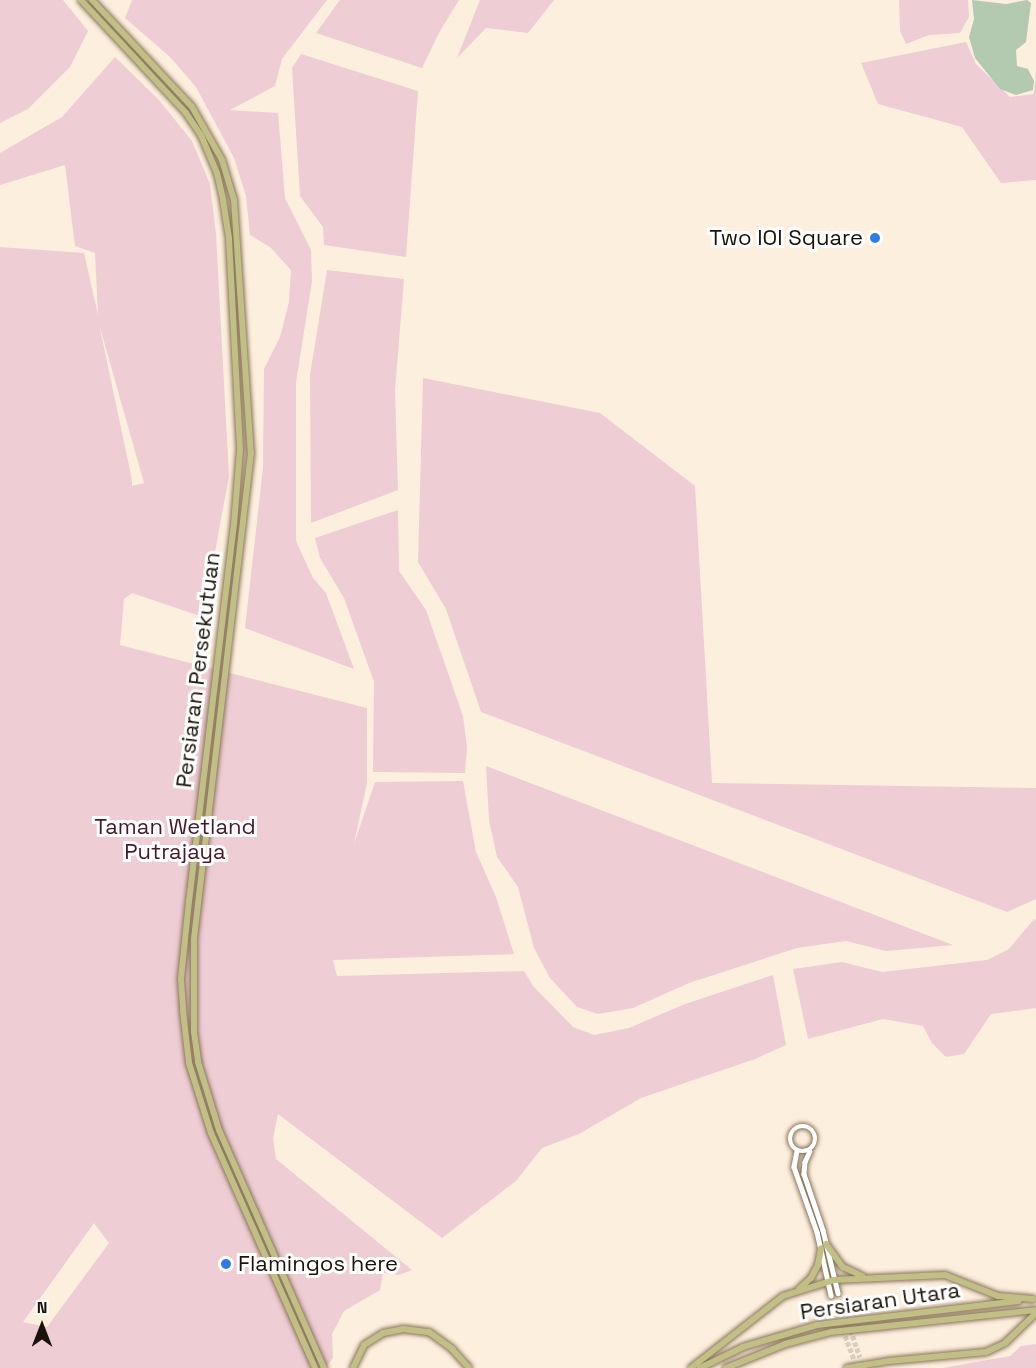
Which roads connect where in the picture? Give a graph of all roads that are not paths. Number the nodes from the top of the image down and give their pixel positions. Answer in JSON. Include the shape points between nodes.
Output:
{"nodes":[{"id":1,"x":81,"y":0,"type":"edge"},
{"id":2,"x":92,"y":0,"type":"edge"},
{"id":3,"x":810,"y":1150,"type":"junction"},
{"id":4,"x":797,"y":1151,"type":"junction"},
{"id":5,"x":823,"y":1246,"type":"junction"},
{"id":6,"x":866,"y":1277,"type":"junction"},
{"id":7,"x":834,"y":1280,"type":"junction"},
{"id":8,"x":826,"y":1282,"type":"junction"},
{"id":9,"x":799,"y":1289,"type":"junction"},
{"id":10,"x":838,"y":1293,"type":"tunnel mouth"},
{"id":11,"x":831,"y":1295,"type":"tunnel mouth"},
{"id":12,"x":1035,"y":1299,"type":"edge"},
{"id":13,"x":1036,"y":1311,"type":"edge"},
{"id":14,"x":860,"y":1357,"type":"tunnel mouth"},
{"id":15,"x":854,"y":1359,"type":"tunnel mouth"},
{"id":16,"x":889,"y":1361,"type":"junction"},
{"id":17,"x":860,"y":1367,"type":"edge"},
{"id":18,"x":315,"y":1368,"type":"edge"},
{"id":19,"x":324,"y":1368,"type":"edge"},
{"id":20,"x":352,"y":1368,"type":"edge"},
{"id":21,"x":469,"y":1368,"type":"edge"},
{"id":22,"x":691,"y":1368,"type":"edge"},
{"id":23,"x":700,"y":1368,"type":"edge"},
{"id":24,"x":726,"y":1368,"type":"edge"},
{"id":25,"x":847,"y":1368,"type":"edge"},
{"id":26,"x":877,"y":1368,"type":"edge"}],
"edges":[{"from":1,"to":18,"type":"main road","name":"Persiaran Persekutuan","via":[[178,103],[201,135],[217,173],[229,239],[240,450],[181,979],[189,1063],[201,1106]]},
{"from":2,"to":19,"type":"main road","name":"Persiaran Persekutuan","via":[[182,94],[222,160],[234,200],[251,453],[194,940],[192,980],[198,1062],[219,1130]]},
{"from":3,"to":4,"type":"street"},
{"from":3,"to":4,"type":"street","via":[[816,1137],[810,1128],[802,1126],[790,1136]]},
{"from":3,"to":5,"type":"street","via":[[804,1174]]},
{"from":4,"to":5,"type":"street","via":[[794,1167]]},
{"from":5,"to":6,"type":"main road","via":[[843,1267]]},
{"from":5,"to":7,"type":"street"},
{"from":5,"to":8,"type":"street"},
{"from":5,"to":9,"type":"main road","via":[[811,1278]]},
{"from":6,"to":7,"type":"main road"},
{"from":6,"to":12,"type":"main road","via":[[945,1275],[998,1296]]},
{"from":7,"to":8,"type":"main road"},
{"from":7,"to":10,"type":"street"},
{"from":8,"to":9,"type":"main road"},
{"from":8,"to":11,"type":"street"},
{"from":9,"to":22,"type":"main road","via":[[772,1302]]},
{"from":12,"to":23,"type":"main road","name":"Persiaran Utara","via":[[817,1325],[743,1347]]},
{"from":13,"to":16,"type":"main road","via":[[996,1348]]},
{"from":13,"to":24,"type":"main road","name":"Persiaran Utara","via":[[831,1332],[785,1344]]},
{"from":14,"to":17,"type":"street"},
{"from":15,"to":17,"type":"street"},
{"from":16,"to":17,"type":"main road"},
{"from":16,"to":26,"type":"main road"},
{"from":17,"to":25,"type":"main road"},
{"from":20,"to":21,"type":"main road","via":[[364,1345],[383,1333],[403,1329],[429,1332]]}]}
